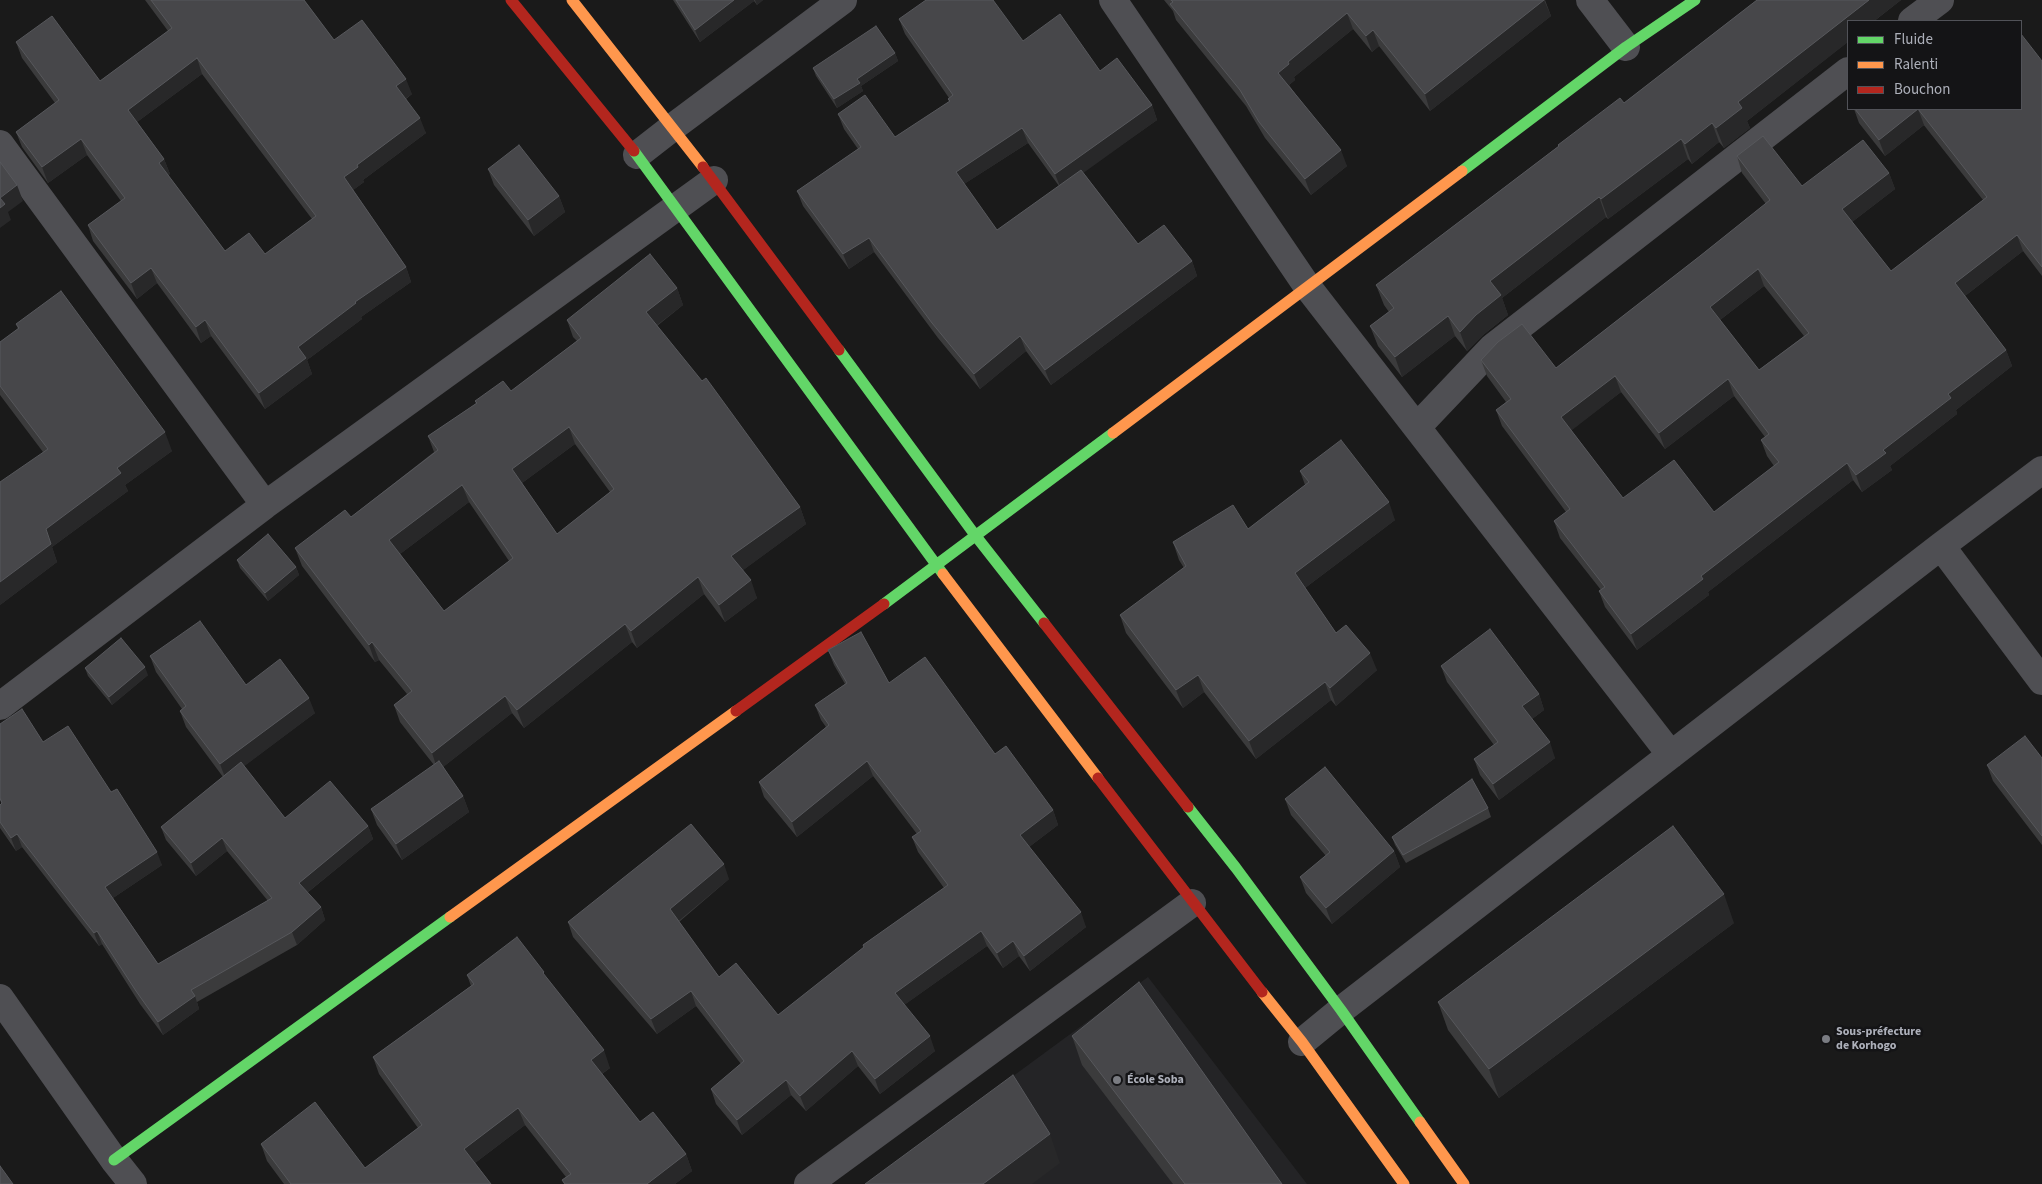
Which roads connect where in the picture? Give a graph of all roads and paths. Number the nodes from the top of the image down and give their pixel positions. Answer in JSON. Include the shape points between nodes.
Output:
{"nodes":[{"id":1,"x":511,"y":0,"type":"edge"},
{"id":2,"x":572,"y":0,"type":"edge"},
{"id":3,"x":843,"y":0,"type":"edge"},
{"id":4,"x":1113,"y":0,"type":"edge"},
{"id":5,"x":1590,"y":0,"type":"edge"},
{"id":6,"x":1695,"y":0,"type":"edge"},
{"id":7,"x":1940,"y":0,"type":"edge"},
{"id":8,"x":1913,"y":20,"type":"edge"},
{"id":9,"x":1626,"y":46,"type":"junction"},
{"id":10,"x":1847,"y":72,"type":"edge"},
{"id":11,"x":673,"y":127,"type":"junction"},
{"id":12,"x":0,"y":144,"type":"edge"},
{"id":13,"x":637,"y":156,"type":"junction"},
{"id":14,"x":714,"y":180,"type":"junction"},
{"id":15,"x":676,"y":207,"type":"junction"},
{"id":16,"x":1307,"y":286,"type":"junction"},
{"id":17,"x":1417,"y":427,"type":"junction"},
{"id":18,"x":2042,"y":470,"type":"edge"},
{"id":19,"x":265,"y":505,"type":"junction"},
{"id":20,"x":975,"y":535,"type":"junction"},
{"id":21,"x":1941,"y":546,"type":"junction"},
{"id":22,"x":937,"y":566,"type":"junction"},
{"id":23,"x":2042,"y":681,"type":"edge"},
{"id":24,"x":0,"y":706,"type":"edge"},
{"id":25,"x":1671,"y":755,"type":"junction"},
{"id":26,"x":1192,"y":903,"type":"junction"},
{"id":27,"x":0,"y":998,"type":"edge"},
{"id":28,"x":1341,"y":1010,"type":"junction"},
{"id":29,"x":1302,"y":1042,"type":"junction"},
{"id":30,"x":114,"y":1160,"type":"junction"},
{"id":31,"x":133,"y":1184,"type":"edge"},
{"id":32,"x":808,"y":1184,"type":"edge"},
{"id":33,"x":1404,"y":1184,"type":"edge"},
{"id":34,"x":1464,"y":1184,"type":"edge"}],
"edges":[{"from":1,"to":13,"type":"street"},
{"from":2,"to":11,"type":"street"},
{"from":3,"to":11,"type":"street"},
{"from":4,"to":16,"type":"street"},
{"from":5,"to":9,"type":"street"},
{"from":6,"to":9,"type":"street"},
{"from":7,"to":8,"type":"street"},
{"from":9,"to":16,"type":"street"},
{"from":10,"to":17,"type":"street","via":[[1492,347]]},
{"from":11,"to":13,"type":"street"},
{"from":11,"to":14,"type":"street"},
{"from":12,"to":19,"type":"street"},
{"from":13,"to":15,"type":"street"},
{"from":14,"to":15,"type":"street"},
{"from":14,"to":20,"type":"street"},
{"from":15,"to":19,"type":"street"},
{"from":15,"to":22,"type":"street"},
{"from":16,"to":17,"type":"street"},
{"from":16,"to":20,"type":"street"},
{"from":17,"to":25,"type":"street"},
{"from":18,"to":21,"type":"street"},
{"from":19,"to":24,"type":"street"},
{"from":20,"to":22,"type":"street"},
{"from":20,"to":28,"type":"street","via":[[1236,868]]},
{"from":21,"to":23,"type":"street"},
{"from":21,"to":25,"type":"street"},
{"from":22,"to":26,"type":"street"},
{"from":22,"to":30,"type":"street"},
{"from":25,"to":28,"type":"street"},
{"from":26,"to":29,"type":"street"},
{"from":26,"to":32,"type":"street"},
{"from":27,"to":30,"type":"street"},
{"from":28,"to":29,"type":"street"},
{"from":28,"to":34,"type":"street"},
{"from":29,"to":33,"type":"street"},
{"from":30,"to":31,"type":"street"}]}
